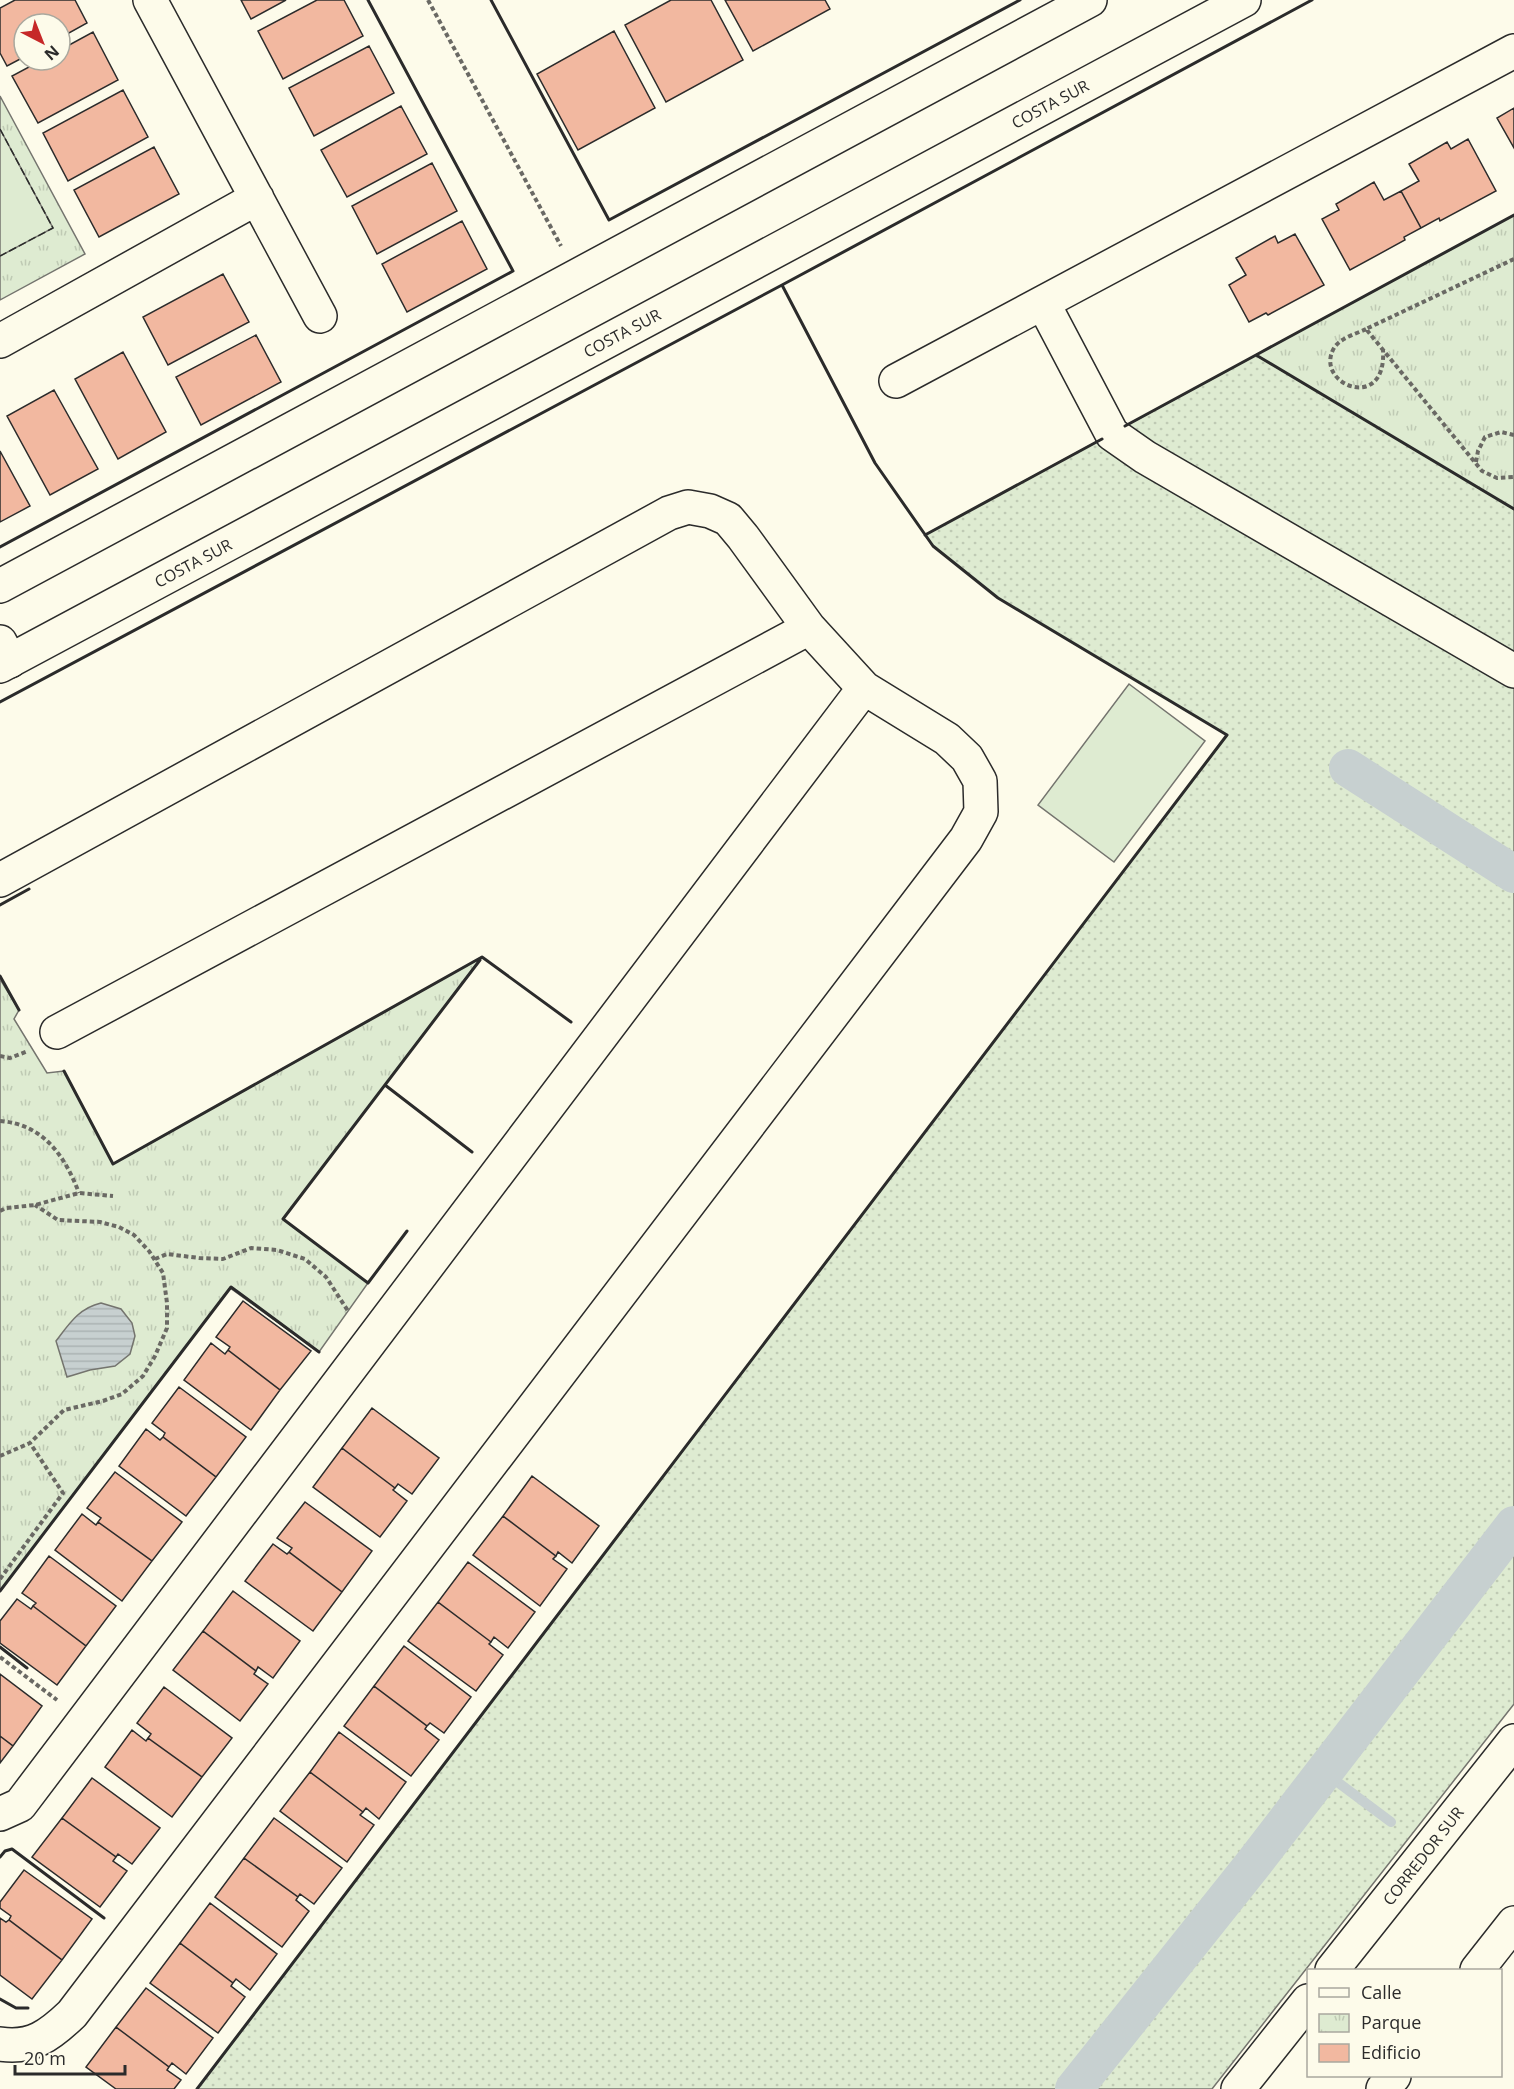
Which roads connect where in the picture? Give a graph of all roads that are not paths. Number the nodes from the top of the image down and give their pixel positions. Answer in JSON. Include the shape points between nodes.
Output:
{"nodes":[{"id":1,"x":150,"y":0,"type":"edge"},
{"id":2,"x":1090,"y":0,"type":"edge"},
{"id":3,"x":1244,"y":0,"type":"edge"},
{"id":4,"x":1211,"y":8,"type":"edge"},
{"id":5,"x":1514,"y":51,"type":"edge"},
{"id":6,"x":257,"y":198,"type":"junction"},
{"id":7,"x":1043,"y":303,"type":"junction"},
{"id":8,"x":320,"y":316,"type":"dead end"},
{"id":9,"x":0,"y":341,"type":"edge"},
{"id":10,"x":896,"y":381,"type":"dead end"},
{"id":11,"x":0,"y":586,"type":"edge"},
{"id":12,"x":809,"y":628,"type":"junction"},
{"id":13,"x":3,"y":656,"type":"edge"},
{"id":14,"x":1514,"y":671,"type":"edge"},
{"id":15,"x":864,"y":688,"type":"junction"},
{"id":16,"x":0,"y":880,"type":"edge"},
{"id":17,"x":46,"y":1040,"type":"road end"},
{"id":18,"x":1514,"y":1741,"type":"edge"},
{"id":19,"x":0,"y":1814,"type":"edge"},
{"id":20,"x":1514,"y":1923,"type":"edge"},
{"id":21,"x":1334,"y":1969,"type":"edge"},
{"id":22,"x":1479,"y":1969,"type":"edge"},
{"id":23,"x":1307,"y":2002,"type":"edge"},
{"id":24,"x":0,"y":2044,"type":"edge"},
{"id":25,"x":1393,"y":2077,"type":"edge"},
{"id":26,"x":1238,"y":2089,"type":"edge"},
{"id":27,"x":1383,"y":2089,"type":"edge"}],
"edges":[{"from":1,"to":6,"type":"main road"},
{"from":2,"to":11,"type":"main road"},
{"from":3,"to":4,"type":"main road","name":"COSTA SUR"},
{"from":4,"to":13,"type":"main road","name":"COSTA SUR"},
{"from":5,"to":7,"type":"main road"},
{"from":6,"to":8,"type":"main road"},
{"from":6,"to":9,"type":"main road"},
{"from":7,"to":10,"type":"main road"},
{"from":7,"to":14,"type":"main road","via":[[1112,434],[1145,457]]},
{"from":12,"to":15,"type":"main road"},
{"from":12,"to":16,"type":"main road","via":[[728,519],[688,507],[669,513]]},
{"from":12,"to":17,"type":"main road"},
{"from":15,"to":19,"type":"main road","via":[[20,1806]]},
{"from":15,"to":24,"type":"main road","via":[[947,739],[967,758],[980,781],[981,812],[966,838],[72,2014],[54,2032],[34,2042]]},
{"from":18,"to":21,"type":"main road","name":"CORREDOR SUR"},
{"from":20,"to":22,"type":"main road"},
{"from":23,"to":26,"type":"main road"},
{"from":25,"to":27,"type":"main road"}]}
